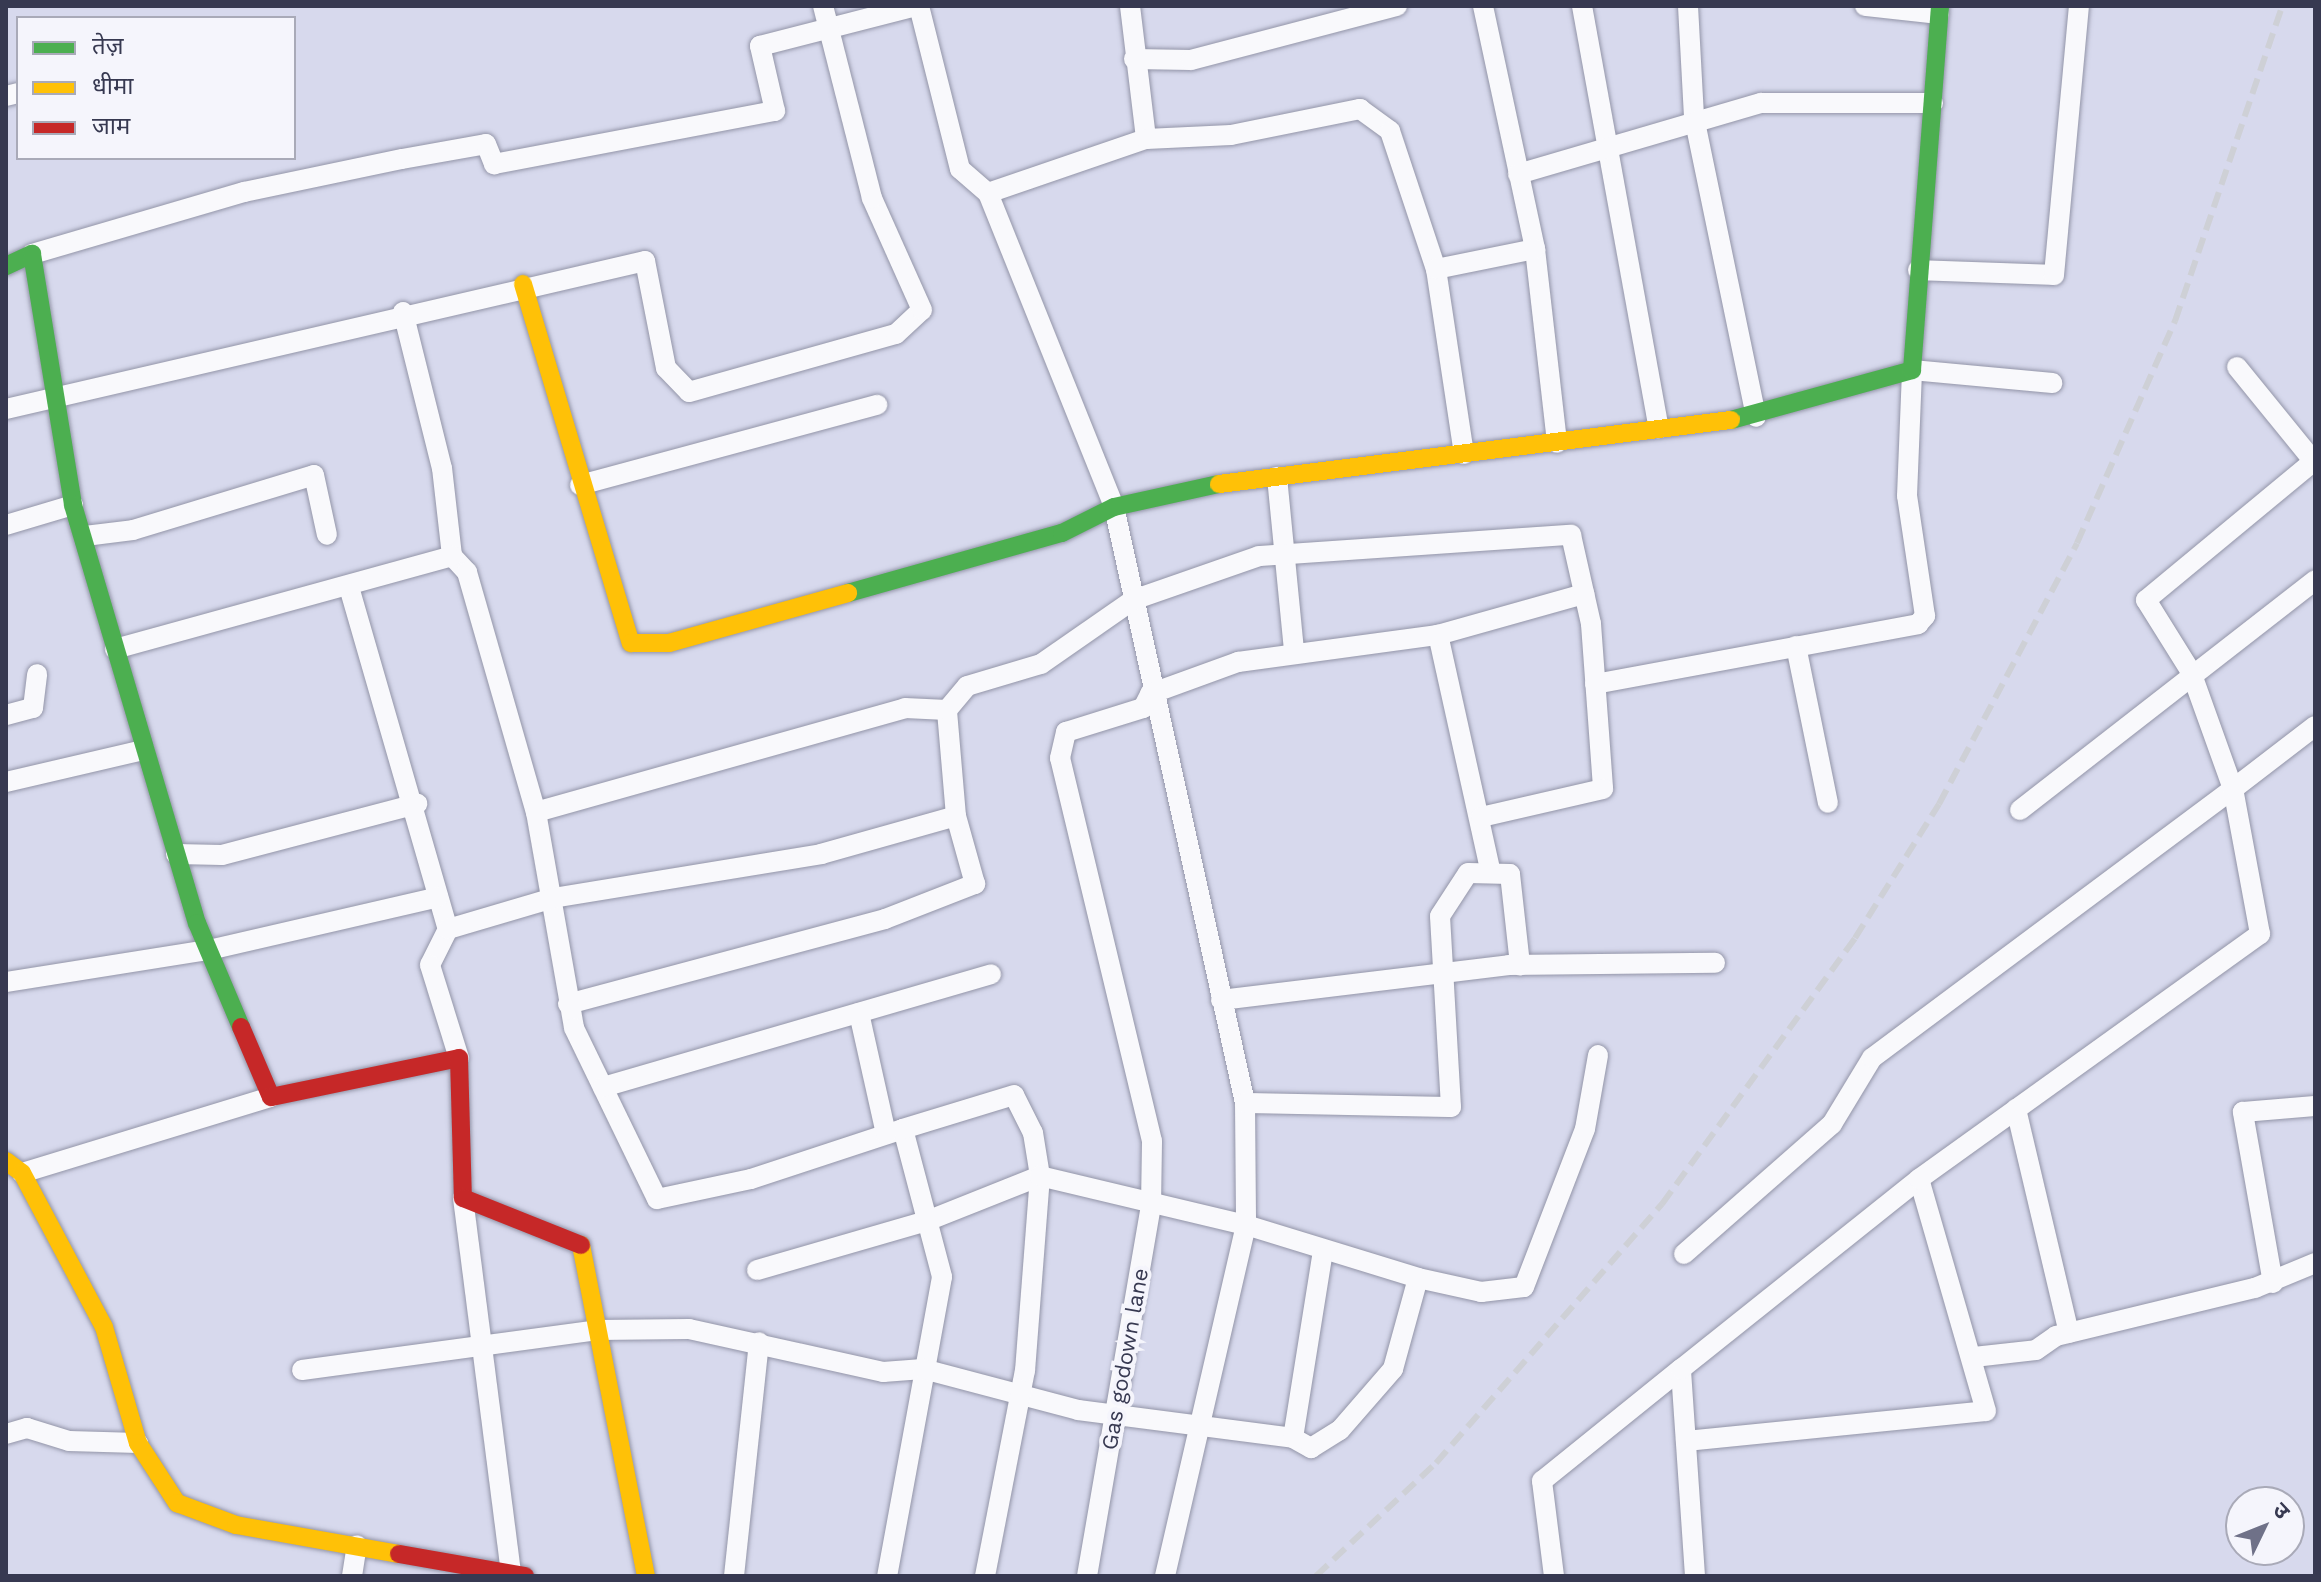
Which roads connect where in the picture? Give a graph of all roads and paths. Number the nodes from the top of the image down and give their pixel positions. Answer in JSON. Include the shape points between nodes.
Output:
{"nodes":[{"id":1,"x":823,"y":6,"type":"edge"},
{"id":2,"x":918,"y":6,"type":"edge"},
{"id":3,"x":1130,"y":6,"type":"edge"},
{"id":4,"x":1397,"y":6,"type":"edge"},
{"id":5,"x":1483,"y":6,"type":"edge"},
{"id":6,"x":1582,"y":6,"type":"edge"},
{"id":7,"x":1688,"y":6,"type":"edge"},
{"id":8,"x":1865,"y":6,"type":"edge"},
{"id":9,"x":2079,"y":6,"type":"edge"},
{"id":10,"x":1939,"y":10,"type":"edge"},
{"id":11,"x":829,"y":29,"type":"junction"},
{"id":12,"x":1134,"y":59,"type":"junction"},
{"id":13,"x":1933,"y":103,"type":"junction"},
{"id":14,"x":1694,"y":117,"type":"junction"},
{"id":15,"x":1146,"y":139,"type":"junction"},
{"id":16,"x":1610,"y":147,"type":"junction"},
{"id":17,"x":1518,"y":174,"type":"junction"},
{"id":18,"x":988,"y":193,"type":"junction"},
{"id":19,"x":1535,"y":249,"type":"junction"},
{"id":20,"x":32,"y":254,"type":"junction"},
{"id":21,"x":6,"y":266,"type":"edge"},
{"id":22,"x":1436,"y":269,"type":"junction"},
{"id":23,"x":1918,"y":270,"type":"junction"},
{"id":24,"x":523,"y":284,"type":"junction"},
{"id":25,"x":403,"y":312,"type":"junction"},
{"id":26,"x":2237,"y":367,"type":"dead end"},
{"id":27,"x":1912,"y":370,"type":"junction"},
{"id":28,"x":2052,"y":383,"type":"dead end"},
{"id":29,"x":55,"y":397,"type":"junction"},
{"id":30,"x":877,"y":405,"type":"dead end"},
{"id":31,"x":6,"y":409,"type":"edge"},
{"id":32,"x":1756,"y":417,"type":"junction"},
{"id":33,"x":1659,"y":428,"type":"junction"},
{"id":34,"x":1557,"y":443,"type":"junction"},
{"id":35,"x":1464,"y":454,"type":"junction"},
{"id":36,"x":2315,"y":461,"type":"edge"},
{"id":37,"x":1277,"y":477,"type":"junction"},
{"id":38,"x":580,"y":485,"type":"junction"},
{"id":39,"x":73,"y":505,"type":"junction"},
{"id":40,"x":1114,"y":507,"type":"junction"},
{"id":41,"x":6,"y":525,"type":"edge"},
{"id":42,"x":327,"y":535,"type":"dead end"},
{"id":43,"x":85,"y":536,"type":"junction"},
{"id":44,"x":1287,"y":554,"type":"junction"},
{"id":45,"x":452,"y":556,"type":"junction"},
{"id":46,"x":2315,"y":580,"type":"edge"},
{"id":47,"x":349,"y":587,"type":"junction"},
{"id":48,"x":1584,"y":594,"type":"junction"},
{"id":49,"x":1133,"y":600,"type":"junction"},
{"id":50,"x":1438,"y":635,"type":"junction"},
{"id":51,"x":1796,"y":646,"type":"junction"},
{"id":52,"x":115,"y":649,"type":"junction"},
{"id":53,"x":1294,"y":651,"type":"junction"},
{"id":54,"x":2191,"y":672,"type":"junction"},
{"id":55,"x":37,"y":674,"type":"dead end"},
{"id":56,"x":1595,"y":684,"type":"junction"},
{"id":57,"x":1150,"y":694,"type":"junction"},
{"id":58,"x":947,"y":710,"type":"junction"},
{"id":59,"x":6,"y":715,"type":"edge"},
{"id":60,"x":2315,"y":726,"type":"edge"},
{"id":61,"x":144,"y":750,"type":"junction"},
{"id":62,"x":6,"y":782,"type":"edge"},
{"id":63,"x":2233,"y":789,"type":"junction"},
{"id":64,"x":1828,"y":803,"type":"dead end"},
{"id":65,"x":417,"y":804,"type":"junction"},
{"id":66,"x":2020,"y":810,"type":"dead end"},
{"id":67,"x":536,"y":812,"type":"junction"},
{"id":68,"x":956,"y":816,"type":"junction"},
{"id":69,"x":1481,"y":817,"type":"junction"},
{"id":70,"x":176,"y":854,"type":"junction"},
{"id":71,"x":1490,"y":869,"type":"junction"},
{"id":72,"x":438,"y":897,"type":"junction"},
{"id":73,"x":553,"y":898,"type":"junction"},
{"id":74,"x":448,"y":929,"type":"junction"},
{"id":75,"x":209,"y":950,"type":"junction"},
{"id":76,"x":1715,"y":963,"type":"dead end"},
{"id":77,"x":1520,"y":965,"type":"junction"},
{"id":78,"x":1442,"y":971,"type":"junction"},
{"id":79,"x":991,"y":974,"type":"dead end"},
{"id":80,"x":6,"y":982,"type":"edge"},
{"id":81,"x":1221,"y":1000,"type":"junction"},
{"id":82,"x":568,"y":1004,"type":"junction"},
{"id":83,"x":859,"y":1013,"type":"junction"},
{"id":84,"x":1598,"y":1055,"type":"dead end"},
{"id":85,"x":459,"y":1058,"type":"junction"},
{"id":86,"x":603,"y":1087,"type":"junction"},
{"id":87,"x":271,"y":1097,"type":"junction"},
{"id":88,"x":1245,"y":1103,"type":"junction"},
{"id":89,"x":2315,"y":1106,"type":"edge"},
{"id":90,"x":2016,"y":1109,"type":"junction"},
{"id":91,"x":895,"y":1132,"type":"junction"},
{"id":92,"x":14,"y":1167,"type":"edge"},
{"id":93,"x":1040,"y":1176,"type":"junction"},
{"id":94,"x":1919,"y":1179,"type":"junction"},
{"id":95,"x":463,"y":1198,"type":"junction"},
{"id":96,"x":1151,"y":1206,"type":"junction"},
{"id":97,"x":927,"y":1221,"type":"junction"},
{"id":98,"x":1246,"y":1225,"type":"junction"},
{"id":99,"x":1323,"y":1251,"type":"junction"},
{"id":100,"x":1684,"y":1254,"type":"dead end"},
{"id":101,"x":2315,"y":1263,"type":"edge"},
{"id":102,"x":757,"y":1270,"type":"dead end"},
{"id":103,"x":1418,"y":1278,"type":"junction"},
{"id":104,"x":2273,"y":1283,"type":"junction"},
{"id":105,"x":597,"y":1330,"type":"junction"},
{"id":106,"x":2069,"y":1333,"type":"junction"},
{"id":107,"x":487,"y":1342,"type":"junction"},
{"id":108,"x":759,"y":1342,"type":"junction"},
{"id":109,"x":1974,"y":1357,"type":"junction"},
{"id":110,"x":923,"y":1369,"type":"junction"},
{"id":111,"x":1681,"y":1369,"type":"junction"},
{"id":112,"x":302,"y":1370,"type":"dead end"},
{"id":113,"x":1020,"y":1395,"type":"junction"},
{"id":114,"x":1115,"y":1415,"type":"junction"},
{"id":115,"x":1200,"y":1427,"type":"junction"},
{"id":116,"x":6,"y":1434,"type":"edge"},
{"id":117,"x":1293,"y":1438,"type":"junction"},
{"id":118,"x":1686,"y":1441,"type":"junction"},
{"id":119,"x":138,"y":1443,"type":"junction"},
{"id":120,"x":357,"y":1545,"type":"junction"},
{"id":121,"x":518,"y":1574,"type":"edge"},
{"id":122,"x":352,"y":1576,"type":"edge"},
{"id":123,"x":646,"y":1576,"type":"edge"},
{"id":124,"x":734,"y":1576,"type":"edge"},
{"id":125,"x":887,"y":1576,"type":"edge"},
{"id":126,"x":985,"y":1576,"type":"edge"},
{"id":127,"x":1087,"y":1576,"type":"edge"},
{"id":128,"x":1165,"y":1576,"type":"edge"},
{"id":129,"x":1554,"y":1576,"type":"edge"},
{"id":130,"x":1695,"y":1576,"type":"edge"}],
"edges":[{"from":1,"to":11,"type":"street"},
{"from":2,"to":11,"type":"street"},
{"from":2,"to":18,"type":"street","via":[[960,169]]},
{"from":3,"to":12,"type":"street"},
{"from":4,"to":12,"type":"street","via":[[1191,60]]},
{"from":5,"to":17,"type":"street"},
{"from":6,"to":16,"type":"street"},
{"from":7,"to":14,"type":"street"},
{"from":8,"to":10,"type":"street"},
{"from":9,"to":23,"type":"street","via":[[2054,275]]},
{"from":10,"to":13,"type":"street"},
{"from":11,"to":20,"type":"street","via":[[760,46],[775,111],[494,164],[486,144],[402,159],[244,192]]},
{"from":11,"to":24,"type":"street","via":[[872,198],[922,310],[896,334],[689,392],[666,368],[645,261]]},
{"from":12,"to":15,"type":"street"},
{"from":13,"to":14,"type":"street","via":[[1761,103]]},
{"from":13,"to":23,"type":"street"},
{"from":14,"to":16,"type":"street"},
{"from":14,"to":32,"type":"street"},
{"from":15,"to":18,"type":"street"},
{"from":15,"to":22,"type":"street","via":[[1231,135],[1360,109],[1390,131]]},
{"from":16,"to":17,"type":"street"},
{"from":16,"to":33,"type":"street"},
{"from":17,"to":19,"type":"street"},
{"from":18,"to":40,"type":"street"},
{"from":19,"to":22,"type":"street"},
{"from":19,"to":34,"type":"street"},
{"from":20,"to":21,"type":"street"},
{"from":20,"to":29,"type":"street"},
{"from":22,"to":35,"type":"street"},
{"from":23,"to":27,"type":"street"},
{"from":24,"to":25,"type":"street"},
{"from":24,"to":38,"type":"street"},
{"from":25,"to":29,"type":"street"},
{"from":25,"to":45,"type":"street","via":[[442,468]]},
{"from":26,"to":36,"type":"street"},
{"from":27,"to":28,"type":"street"},
{"from":27,"to":32,"type":"street"},
{"from":27,"to":51,"type":"street","via":[[1907,496],[1925,616],[1918,624]]},
{"from":29,"to":31,"type":"street"},
{"from":29,"to":39,"type":"street"},
{"from":30,"to":38,"type":"street"},
{"from":32,"to":33,"type":"street"},
{"from":33,"to":34,"type":"street"},
{"from":34,"to":35,"type":"street"},
{"from":35,"to":37,"type":"street"},
{"from":36,"to":54,"type":"street","via":[[2146,600]]},
{"from":37,"to":40,"type":"street"},
{"from":37,"to":44,"type":"street"},
{"from":38,"to":40,"type":"street","via":[[631,643],[669,643],[1047,537]]},
{"from":39,"to":41,"type":"street"},
{"from":39,"to":43,"type":"street"},
{"from":40,"to":49,"type":"street"},
{"from":42,"to":43,"type":"street","via":[[314,475],[133,530]]},
{"from":43,"to":52,"type":"street"},
{"from":44,"to":48,"type":"street","via":[[1571,535]]},
{"from":44,"to":49,"type":"street","via":[[1259,556]]},
{"from":44,"to":53,"type":"street"},
{"from":45,"to":47,"type":"street"},
{"from":45,"to":67,"type":"street","via":[[467,572]]},
{"from":46,"to":54,"type":"street"},
{"from":47,"to":52,"type":"street"},
{"from":47,"to":65,"type":"street"},
{"from":48,"to":50,"type":"street"},
{"from":48,"to":56,"type":"street"},
{"from":49,"to":57,"type":"street"},
{"from":49,"to":58,"type":"street","via":[[1041,664],[967,686]]},
{"from":50,"to":53,"type":"street"},
{"from":50,"to":69,"type":"street"},
{"from":51,"to":56,"type":"street"},
{"from":51,"to":64,"type":"street"},
{"from":52,"to":61,"type":"street"},
{"from":53,"to":57,"type":"street","via":[[1238,662]]},
{"from":54,"to":63,"type":"street"},
{"from":54,"to":66,"type":"street"},
{"from":55,"to":59,"type":"street","via":[[33,708]]},
{"from":56,"to":69,"type":"street","via":[[1603,789]]},
{"from":57,"to":81,"type":"street"},
{"from":57,"to":96,"type":"street","name":"Gas godown lane","via":[[1143,708],[1066,732],[1060,758],[1152,1141]]},
{"from":58,"to":67,"type":"street","via":[[905,708]]},
{"from":58,"to":68,"type":"street"},
{"from":60,"to":63,"type":"street"},
{"from":61,"to":62,"type":"street"},
{"from":61,"to":70,"type":"street"},
{"from":63,"to":90,"type":"street","via":[[2260,934]]},
{"from":63,"to":100,"type":"street","via":[[1872,1058],[1832,1124]]},
{"from":65,"to":70,"type":"street","via":[[222,855]]},
{"from":65,"to":72,"type":"street"},
{"from":67,"to":73,"type":"street"},
{"from":68,"to":73,"type":"street","via":[[821,854]]},
{"from":68,"to":82,"type":"street","via":[[975,884],[885,919]]},
{"from":69,"to":71,"type":"street"},
{"from":70,"to":75,"type":"street"},
{"from":71,"to":77,"type":"street","via":[[1510,874]]},
{"from":71,"to":78,"type":"street","via":[[1468,873],[1445,900]]},
{"from":72,"to":74,"type":"street"},
{"from":72,"to":75,"type":"street"},
{"from":73,"to":74,"type":"street"},
{"from":73,"to":82,"type":"street"},
{"from":74,"to":85,"type":"street","via":[[430,965]]},
{"from":75,"to":80,"type":"street"},
{"from":75,"to":87,"type":"street"},
{"from":76,"to":77,"type":"street"},
{"from":77,"to":78,"type":"street"},
{"from":78,"to":81,"type":"street"},
{"from":78,"to":88,"type":"street","via":[[1451,1107]]},
{"from":79,"to":83,"type":"street"},
{"from":81,"to":88,"type":"street"},
{"from":82,"to":86,"type":"street"},
{"from":83,"to":86,"type":"street"},
{"from":83,"to":91,"type":"street"},
{"from":84,"to":103,"type":"street","via":[[1585,1129],[1524,1287],[1481,1292]]},
{"from":85,"to":87,"type":"street"},
{"from":85,"to":95,"type":"street"},
{"from":86,"to":91,"type":"street","via":[[657,1199],[751,1179]]},
{"from":87,"to":92,"type":"street"},
{"from":88,"to":98,"type":"street"},
{"from":89,"to":104,"type":"street","via":[[2243,1112]]},
{"from":90,"to":94,"type":"street"},
{"from":90,"to":106,"type":"street"},
{"from":91,"to":93,"type":"street","via":[[1014,1095],[1033,1133]]},
{"from":91,"to":97,"type":"street"},
{"from":92,"to":119,"type":"street","via":[[104,1327]]},
{"from":93,"to":96,"type":"street"},
{"from":93,"to":97,"type":"street"},
{"from":93,"to":113,"type":"street"},
{"from":94,"to":109,"type":"street"},
{"from":94,"to":111,"type":"street"},
{"from":95,"to":105,"type":"street","via":[[581,1243]]},
{"from":95,"to":107,"type":"street"},
{"from":96,"to":98,"type":"street"},
{"from":96,"to":114,"type":"street","name":"Gas godown lane"},
{"from":97,"to":102,"type":"street"},
{"from":97,"to":110,"type":"street","via":[[942,1277]]},
{"from":98,"to":99,"type":"street"},
{"from":98,"to":115,"type":"street"},
{"from":99,"to":103,"type":"street"},
{"from":99,"to":117,"type":"street"},
{"from":101,"to":104,"type":"street"},
{"from":103,"to":117,"type":"street","via":[[1393,1369],[1321,1446],[1302,1447]]},
{"from":104,"to":106,"type":"street"},
{"from":105,"to":107,"type":"street"},
{"from":105,"to":108,"type":"street","via":[[689,1329]]},
{"from":105,"to":123,"type":"street"},
{"from":106,"to":109,"type":"street","via":[[2036,1350]]},
{"from":107,"to":112,"type":"street"},
{"from":107,"to":121,"type":"street"},
{"from":108,"to":110,"type":"street","via":[[883,1372]]},
{"from":108,"to":124,"type":"street"},
{"from":109,"to":118,"type":"street","via":[[1986,1411]]},
{"from":110,"to":113,"type":"street"},
{"from":110,"to":125,"type":"street"},
{"from":111,"to":118,"type":"street"},
{"from":111,"to":129,"type":"street","via":[[1542,1481]]},
{"from":113,"to":114,"type":"street"},
{"from":113,"to":126,"type":"street"},
{"from":114,"to":115,"type":"street"},
{"from":114,"to":127,"type":"street","name":"Gas godown lane"},
{"from":115,"to":117,"type":"street"},
{"from":115,"to":128,"type":"street"},
{"from":116,"to":119,"type":"street","via":[[27,1428],[69,1441]]},
{"from":118,"to":130,"type":"street"},
{"from":119,"to":120,"type":"street","via":[[177,1503],[236,1525]]},
{"from":120,"to":121,"type":"street"},
{"from":120,"to":122,"type":"street"}]}
